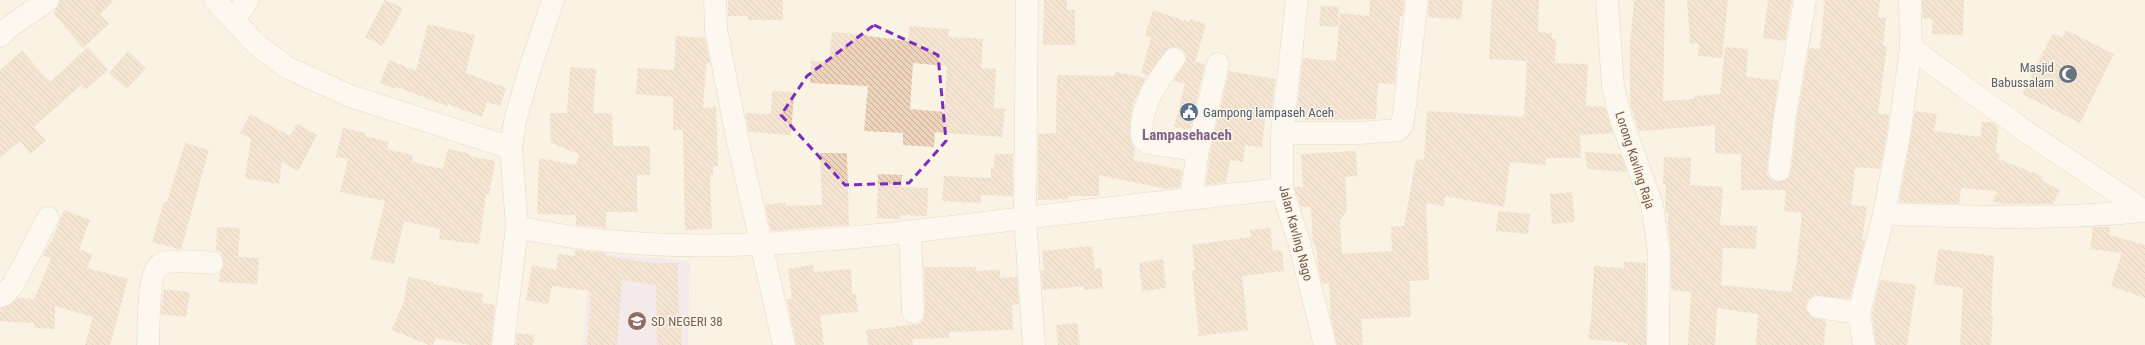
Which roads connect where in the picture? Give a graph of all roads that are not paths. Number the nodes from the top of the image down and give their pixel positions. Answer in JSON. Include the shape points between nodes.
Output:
{"nodes":[{"id":1,"x":48,"y":0,"type":"edge"},
{"id":2,"x":215,"y":0,"type":"edge"},
{"id":3,"x":248,"y":0,"type":"edge"},
{"id":4,"x":553,"y":0,"type":"edge"},
{"id":5,"x":716,"y":0,"type":"edge"},
{"id":6,"x":1027,"y":0,"type":"edge"},
{"id":7,"x":1297,"y":0,"type":"edge"},
{"id":8,"x":1416,"y":0,"type":"edge"},
{"id":9,"x":1607,"y":0,"type":"edge"},
{"id":10,"x":1805,"y":0,"type":"edge"},
{"id":11,"x":1910,"y":0,"type":"edge"},
{"id":12,"x":234,"y":20,"type":"junction"},
{"id":13,"x":3,"y":27,"type":"edge"},
{"id":14,"x":1911,"y":48,"type":"junction"},
{"id":15,"x":1174,"y":59,"type":"dead end"},
{"id":16,"x":1218,"y":64,"type":"dead end"},
{"id":17,"x":1282,"y":133,"type":"junction"},
{"id":18,"x":511,"y":148,"type":"junction"},
{"id":19,"x":1198,"y":150,"type":"junction"},
{"id":20,"x":1779,"y":170,"type":"dead end"},
{"id":21,"x":1282,"y":189,"type":"junction"},
{"id":22,"x":1191,"y":198,"type":"junction"},
{"id":23,"x":2144,"y":211,"type":"edge"},
{"id":24,"x":1884,"y":214,"type":"junction"},
{"id":25,"x":48,"y":218,"type":"dead end"},
{"id":26,"x":1025,"y":218,"type":"junction"},
{"id":27,"x":517,"y":228,"type":"junction"},
{"id":28,"x":910,"y":232,"type":"junction"},
{"id":29,"x":761,"y":245,"type":"junction"},
{"id":30,"x":212,"y":263,"type":"dead end"},
{"id":31,"x":0,"y":296,"type":"edge"},
{"id":32,"x":1818,"y":307,"type":"dead end"},
{"id":33,"x":913,"y":312,"type":"dead end"},
{"id":34,"x":1859,"y":313,"type":"junction"},
{"id":35,"x":148,"y":345,"type":"edge"},
{"id":36,"x":503,"y":345,"type":"edge"},
{"id":37,"x":784,"y":345,"type":"edge"},
{"id":38,"x":1034,"y":345,"type":"edge"},
{"id":39,"x":1326,"y":345,"type":"edge"},
{"id":40,"x":1658,"y":345,"type":"edge"},
{"id":41,"x":1864,"y":345,"type":"edge"}],
"edges":[{"from":1,"to":13,"type":"street"},
{"from":2,"to":12,"type":"street"},
{"from":3,"to":12,"type":"street"},
{"from":4,"to":18,"type":"street","via":[[528,75],[515,121]]},
{"from":5,"to":29,"type":"street","via":[[719,45]]},
{"from":6,"to":26,"type":"street"},
{"from":7,"to":17,"type":"street","name":"Jalan Kavling Nago"},
{"from":8,"to":17,"type":"street","via":[[1404,113],[1402,125],[1398,130],[1366,133]]},
{"from":9,"to":40,"type":"street","name":"Lorong Kavling Raja","via":[[1613,86],[1620,116],[1652,205],[1659,252]]},
{"from":10,"to":20,"type":"street","via":[[1785,116]]},
{"from":11,"to":14,"type":"street"},
{"from":12,"to":18,"type":"street","via":[[255,43],[286,67],[316,82],[350,96]]},
{"from":14,"to":23,"type":"street","via":[[2025,131]]},
{"from":14,"to":24,"type":"street"},
{"from":15,"to":19,"type":"street","via":[[1152,90],[1142,138],[1148,143]]},
{"from":16,"to":19,"type":"street"},
{"from":17,"to":21,"type":"street","name":"Jalan Kavling Nago"},
{"from":18,"to":27,"type":"street"},
{"from":19,"to":22,"type":"street"},
{"from":21,"to":22,"type":"street"},
{"from":21,"to":39,"type":"street","name":"Jalan Kavling Nago"},
{"from":22,"to":26,"type":"street"},
{"from":23,"to":24,"type":"street","via":[[2005,218]]},
{"from":24,"to":34,"type":"street"},
{"from":25,"to":31,"type":"street","via":[[12,285]]},
{"from":26,"to":28,"type":"street"},
{"from":26,"to":38,"type":"street"},
{"from":27,"to":29,"type":"street","via":[[604,242],[677,246]]},
{"from":27,"to":36,"type":"street"},
{"from":28,"to":29,"type":"street"},
{"from":28,"to":33,"type":"street"},
{"from":29,"to":37,"type":"street"},
{"from":30,"to":35,"type":"street","via":[[163,263],[154,270]]},
{"from":32,"to":34,"type":"street"},
{"from":34,"to":41,"type":"street"}]}
